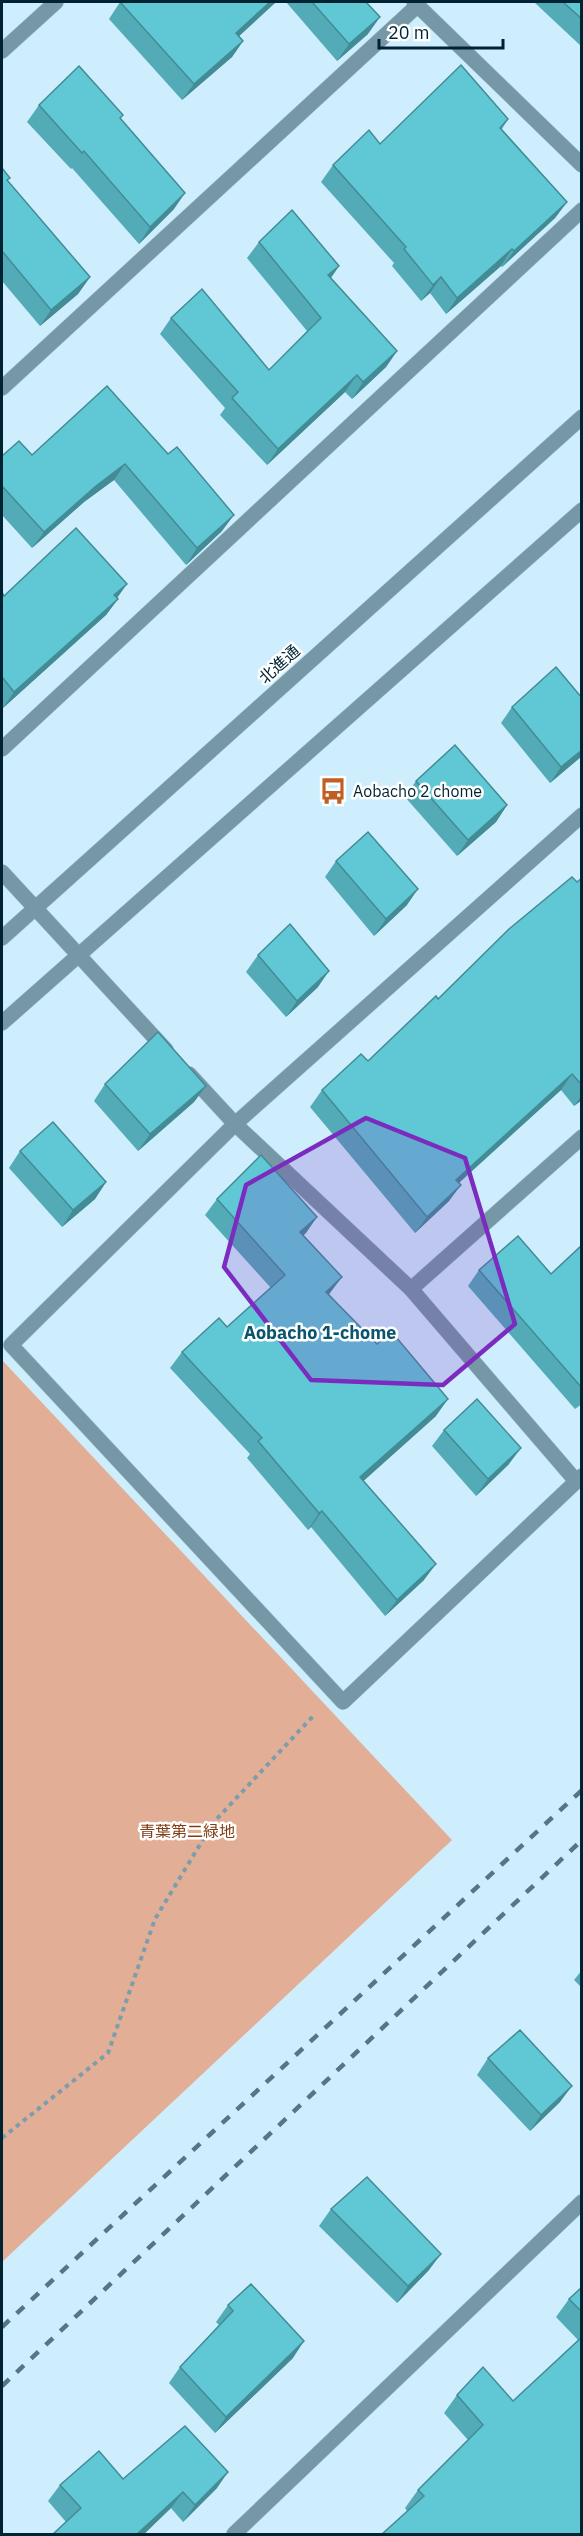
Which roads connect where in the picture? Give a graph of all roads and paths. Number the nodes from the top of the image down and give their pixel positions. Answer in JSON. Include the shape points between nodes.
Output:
{"nodes":[{"id":1,"x":56,"y":2,"type":"edge"},
{"id":2,"x":416,"y":3,"type":"edge"},
{"id":3,"x":2,"y":51,"type":"edge"},
{"id":4,"x":582,"y":165,"type":"edge"},
{"id":5,"x":582,"y":210,"type":"edge"},
{"id":6,"x":2,"y":388,"type":"edge"},
{"id":7,"x":582,"y":417,"type":"edge"},
{"id":8,"x":582,"y":510,"type":"edge"},
{"id":9,"x":2,"y":749,"type":"edge"},
{"id":10,"x":582,"y":815,"type":"edge"},
{"id":11,"x":2,"y":872,"type":"edge"},
{"id":12,"x":35,"y":908,"type":"junction"},
{"id":13,"x":2,"y":938,"type":"edge"},
{"id":14,"x":77,"y":955,"type":"junction"},
{"id":15,"x":2,"y":1023,"type":"edge"},
{"id":16,"x":235,"y":1124,"type":"junction"},
{"id":17,"x":582,"y":1137,"type":"edge"},
{"id":18,"x":411,"y":1289,"type":"junction"},
{"id":19,"x":579,"y":1479,"type":"edge"},
{"id":20,"x":335,"y":1693,"type":"junction"},
{"id":21,"x":2,"y":2138,"type":"edge"},
{"id":22,"x":582,"y":2202,"type":"edge"},
{"id":23,"x":234,"y":2535,"type":"edge"}],
"edges":[{"from":1,"to":3,"type":"street"},
{"from":2,"to":4,"type":"street"},
{"from":2,"to":6,"type":"street"},
{"from":5,"to":9,"type":"street"},
{"from":7,"to":12,"type":"street","name":"北進通"},
{"from":8,"to":14,"type":"street"},
{"from":10,"to":16,"type":"street"},
{"from":11,"to":12,"type":"street"},
{"from":12,"to":13,"type":"street","name":"北進通"},
{"from":12,"to":14,"type":"street"},
{"from":14,"to":15,"type":"street"},
{"from":14,"to":16,"type":"street"},
{"from":16,"to":18,"type":"street"},
{"from":16,"to":20,"type":"street","via":[[11,1344]]},
{"from":17,"to":18,"type":"street"},
{"from":18,"to":19,"type":"street"},
{"from":19,"to":20,"type":"street","via":[[343,1702]]},
{"from":20,"to":21,"type":"path","via":[[213,1824],[155,1919],[108,2052]]},
{"from":22,"to":23,"type":"street"}]}
